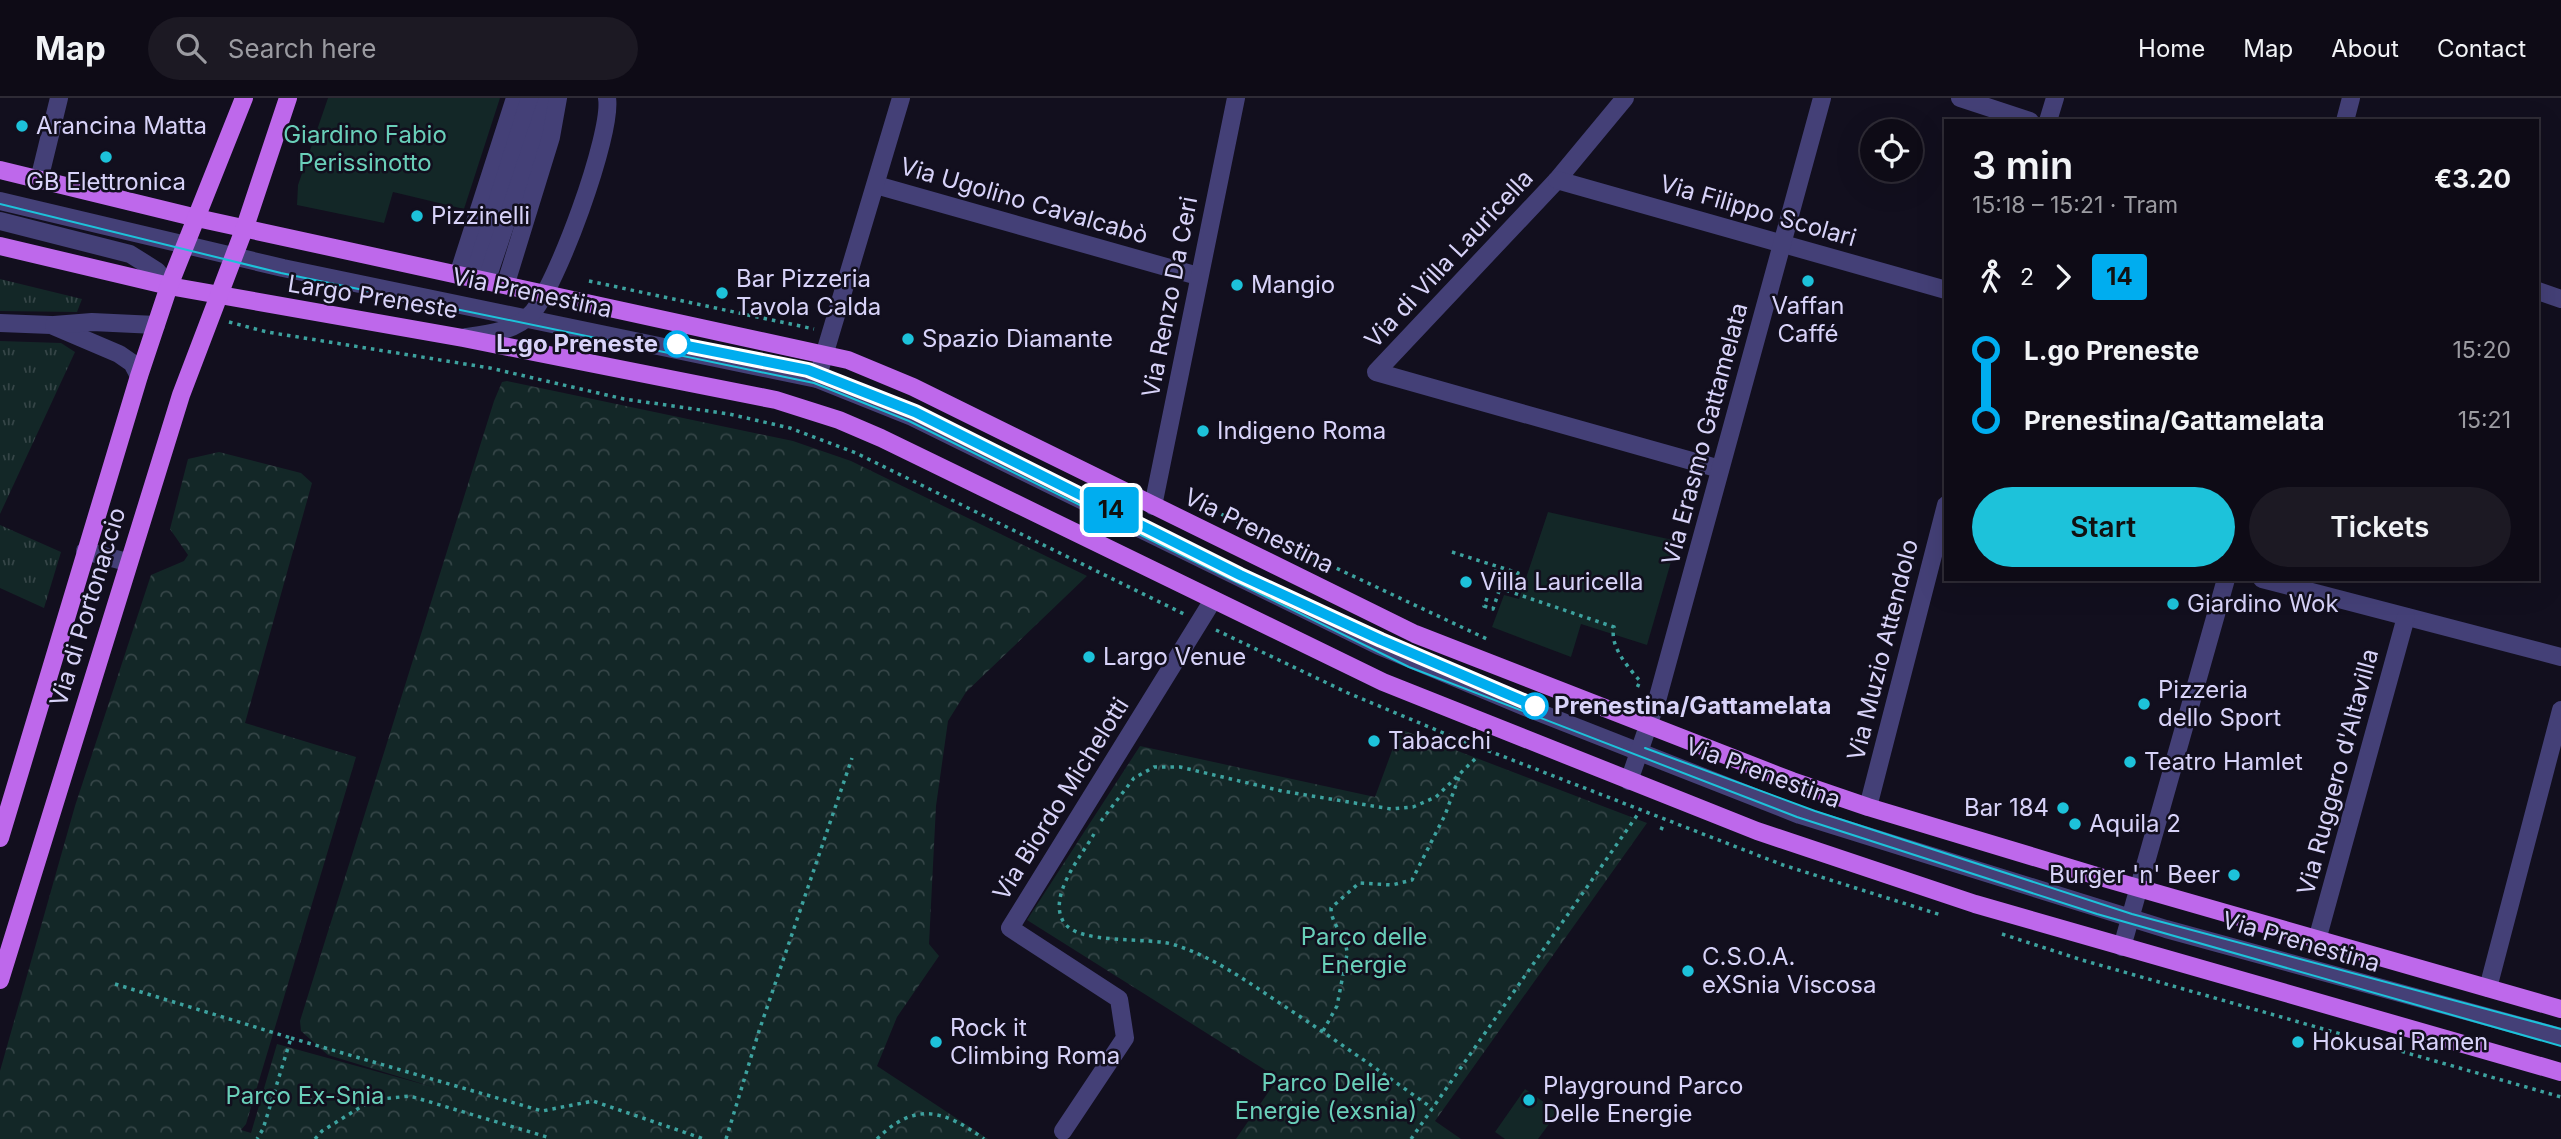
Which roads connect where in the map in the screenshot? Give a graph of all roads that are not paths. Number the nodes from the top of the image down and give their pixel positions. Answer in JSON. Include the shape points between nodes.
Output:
{"nodes":[{"id":1,"x":59,"y":98,"type":"edge"},
{"id":2,"x":244,"y":98,"type":"edge"},
{"id":3,"x":288,"y":98,"type":"edge"},
{"id":4,"x":516,"y":98,"type":"edge"},
{"id":5,"x":530,"y":98,"type":"edge"},
{"id":6,"x":548,"y":98,"type":"edge"},
{"id":7,"x":558,"y":98,"type":"edge"},
{"id":8,"x":607,"y":98,"type":"edge"},
{"id":9,"x":901,"y":98,"type":"edge"},
{"id":10,"x":1236,"y":98,"type":"edge"},
{"id":11,"x":1625,"y":98,"type":"edge"},
{"id":12,"x":1822,"y":98,"type":"edge"},
{"id":13,"x":1961,"y":98,"type":"edge"},
{"id":14,"x":2054,"y":98,"type":"edge"},
{"id":15,"x":2351,"y":98,"type":"edge"},
{"id":16,"x":2024,"y":119,"type":"edge"},
{"id":17,"x":2049,"y":119,"type":"edge"},
{"id":18,"x":2346,"y":119,"type":"edge"},
{"id":19,"x":0,"y":170,"type":"edge"},
{"id":20,"x":39,"y":180,"type":"junction"},
{"id":21,"x":1558,"y":180,"type":"junction"},
{"id":22,"x":876,"y":185,"type":"junction"},
{"id":23,"x":0,"y":201,"type":"edge"},
{"id":24,"x":197,"y":218,"type":"junction"},
{"id":25,"x":0,"y":221,"type":"edge"},
{"id":26,"x":245,"y":227,"type":"junction"},
{"id":27,"x":186,"y":244,"type":"junction"},
{"id":28,"x":1782,"y":244,"type":"junction"},
{"id":29,"x":0,"y":246,"type":"edge"},
{"id":30,"x":234,"y":254,"type":"junction"},
{"id":31,"x":473,"y":276,"type":"junction"},
{"id":32,"x":1198,"y":276,"type":"junction"},
{"id":33,"x":506,"y":283,"type":"junction"},
{"id":34,"x":169,"y":286,"type":"junction"},
{"id":35,"x":1944,"y":289,"type":"edge"},
{"id":36,"x":2539,"y":291,"type":"edge"},
{"id":37,"x":545,"y":292,"type":"junction"},
{"id":38,"x":218,"y":296,"type":"junction"},
{"id":39,"x":2561,"y":299,"type":"edge"},
{"id":40,"x":528,"y":317,"type":"junction"},
{"id":41,"x":0,"y":323,"type":"edge"},
{"id":42,"x":51,"y":325,"type":"junction"},
{"id":43,"x":156,"y":325,"type":"junction"},
{"id":44,"x":463,"y":338,"type":"junction"},
{"id":45,"x":826,"y":352,"type":"junction"},
{"id":46,"x":139,"y":376,"type":"junction"},
{"id":47,"x":817,"y":379,"type":"junction"},
{"id":48,"x":1720,"y":469,"type":"junction"},
{"id":49,"x":1153,"y":506,"type":"junction"},
{"id":50,"x":1944,"y":513,"type":"edge"},
{"id":51,"x":85,"y":551,"type":"junction"},
{"id":52,"x":127,"y":562,"type":"junction"},
{"id":53,"x":2225,"y":581,"type":"edge"},
{"id":54,"x":2270,"y":581,"type":"edge"},
{"id":55,"x":1213,"y":600,"type":"junction"},
{"id":56,"x":2406,"y":617,"type":"junction"},
{"id":57,"x":2561,"y":657,"type":"edge"},
{"id":58,"x":2561,"y":710,"type":"edge"},
{"id":59,"x":1649,"y":726,"type":"junction"},
{"id":60,"x":1639,"y":752,"type":"junction"},
{"id":61,"x":1629,"y":781,"type":"junction"},
{"id":62,"x":1868,"y":807,"type":"junction"},
{"id":63,"x":0,"y":838,"type":"edge"},
{"id":64,"x":2139,"y":888,"type":"junction"},
{"id":65,"x":2130,"y":919,"type":"junction"},
{"id":66,"x":2317,"y":940,"type":"junction"},
{"id":67,"x":2122,"y":947,"type":"junction"},
{"id":68,"x":0,"y":980,"type":"edge"},
{"id":69,"x":2488,"y":988,"type":"junction"},
{"id":70,"x":2561,"y":1009,"type":"edge"},
{"id":71,"x":2561,"y":1037,"type":"edge"},
{"id":72,"x":2561,"y":1072,"type":"edge"},
{"id":73,"x":1063,"y":1131,"type":"dead end"}],
"edges":[{"from":1,"to":20,"type":"street"},
{"from":2,"to":24,"type":"main road"},
{"from":3,"to":26,"type":"main road"},
{"from":4,"to":31,"type":"street","name":"Largo Preneste"},
{"from":5,"to":31,"type":"street","name":"Largo Preneste"},
{"from":6,"to":31,"type":"street","name":"Largo Preneste"},
{"from":7,"to":33,"type":"street","via":[[551,137]]},
{"from":8,"to":37,"type":"street","via":[[589,180]]},
{"from":9,"to":22,"type":"street"},
{"from":10,"to":32,"type":"street","name":"Via Renzo Da Ceri"},
{"from":11,"to":21,"type":"street","name":"Via di Villa Lauricella"},
{"from":12,"to":28,"type":"street","name":"Via Erasmo Gattamelata"},
{"from":13,"to":16,"type":"street"},
{"from":14,"to":17,"type":"street"},
{"from":15,"to":18,"type":"street"},
{"from":19,"to":20,"type":"main road"},
{"from":20,"to":24,"type":"main road"},
{"from":21,"to":28,"type":"street","name":"Via Filippo Scolari"},
{"from":21,"to":48,"type":"street","name":"Via di Villa Lauricella","via":[[1376,372]]},
{"from":22,"to":32,"type":"street","name":"Via Ugolino Cavalcabò"},
{"from":22,"to":45,"type":"street"},
{"from":23,"to":27,"type":"street","name":"Via Prenestina"},
{"from":24,"to":26,"type":"main road","name":"Largo Preneste"},
{"from":24,"to":27,"type":"main road"},
{"from":25,"to":34,"type":"street","via":[[130,254]]},
{"from":26,"to":30,"type":"main road"},
{"from":26,"to":31,"type":"main road","name":"Largo Preneste"},
{"from":27,"to":30,"type":"street","name":"Via Prenestina"},
{"from":27,"to":34,"type":"main road","name":"Via di Portonaccio"},
{"from":28,"to":35,"type":"street","name":"Via Filippo Scolari"},
{"from":28,"to":48,"type":"street","name":"Via Erasmo Gattamelata"},
{"from":29,"to":34,"type":"main road"},
{"from":30,"to":38,"type":"main road","name":"Via di Portonaccio"},
{"from":30,"to":40,"type":"street","name":"Via Prenestina"},
{"from":31,"to":33,"type":"main road","name":"Largo Preneste"},
{"from":32,"to":49,"type":"street","name":"Via Renzo Da Ceri"},
{"from":33,"to":37,"type":"main road","name":"Largo Preneste"},
{"from":34,"to":38,"type":"main road"},
{"from":34,"to":43,"type":"main road","name":"Via di Portonaccio"},
{"from":36,"to":39,"type":"street"},
{"from":37,"to":40,"type":"street"},
{"from":37,"to":45,"type":"main road","name":"Largo Preneste"},
{"from":38,"to":44,"type":"main road","name":"Largo Preneste"},
{"from":38,"to":52,"type":"main road","name":"Via di Portonaccio"},
{"from":40,"to":44,"type":"street","name":"Largo Preneste","via":[[501,331]]},
{"from":40,"to":47,"type":"street","name":"Via Prenestina"},
{"from":41,"to":42,"type":"street"},
{"from":42,"to":43,"type":"street"},
{"from":42,"to":46,"type":"street","via":[[119,354],[132,363]]},
{"from":43,"to":46,"type":"main road","name":"Via di Portonaccio"},
{"from":44,"to":55,"type":"main road","via":[[818,412],[892,443]]},
{"from":45,"to":47,"type":"street"},
{"from":45,"to":49,"type":"main road","name":"Via Prenestina","via":[[902,382]]},
{"from":46,"to":51,"type":"main road","name":"Via di Portonaccio"},
{"from":47,"to":60,"type":"street","name":"Via Prenestina","via":[[890,407],[1379,646]]},
{"from":48,"to":59,"type":"street","name":"Via Erasmo Gattamelata"},
{"from":49,"to":59,"type":"main road","name":"Via Prenestina","via":[[1415,634]]},
{"from":50,"to":62,"type":"street","name":"Via Muzio Attendolo"},
{"from":51,"to":52,"type":"street"},
{"from":51,"to":63,"type":"main road","name":"Via di Portonaccio"},
{"from":52,"to":68,"type":"main road","name":"Via di Portonaccio"},
{"from":53,"to":64,"type":"street"},
{"from":54,"to":56,"type":"street"},
{"from":55,"to":61,"type":"main road","via":[[1404,692]]},
{"from":55,"to":73,"type":"street","name":"Via Biordo Michelotti","via":[[1010,928],[1119,999],[1125,1038]]},
{"from":56,"to":57,"type":"street"},
{"from":56,"to":66,"type":"street","name":"Via Ruggero d'Altavilla"},
{"from":58,"to":69,"type":"street"},
{"from":59,"to":60,"type":"street","name":"Via Erasmo Gattamelata"},
{"from":59,"to":62,"type":"main road","name":"Via Prenestina"},
{"from":60,"to":61,"type":"street","name":"Via Erasmo Gattamelata"},
{"from":60,"to":65,"type":"street","name":"Via Prenestina","via":[[1800,815]]},
{"from":61,"to":67,"type":"main road","via":[[1852,865]]},
{"from":62,"to":64,"type":"main road","name":"Via Prenestina"},
{"from":64,"to":65,"type":"street"},
{"from":64,"to":66,"type":"main road","name":"Via Prenestina"},
{"from":65,"to":67,"type":"street"},
{"from":65,"to":71,"type":"street","name":"Via Prenestina"},
{"from":66,"to":69,"type":"main road","name":"Via Prenestina"},
{"from":67,"to":72,"type":"main road"},
{"from":69,"to":70,"type":"main road","name":"Via Prenestina"}]}
